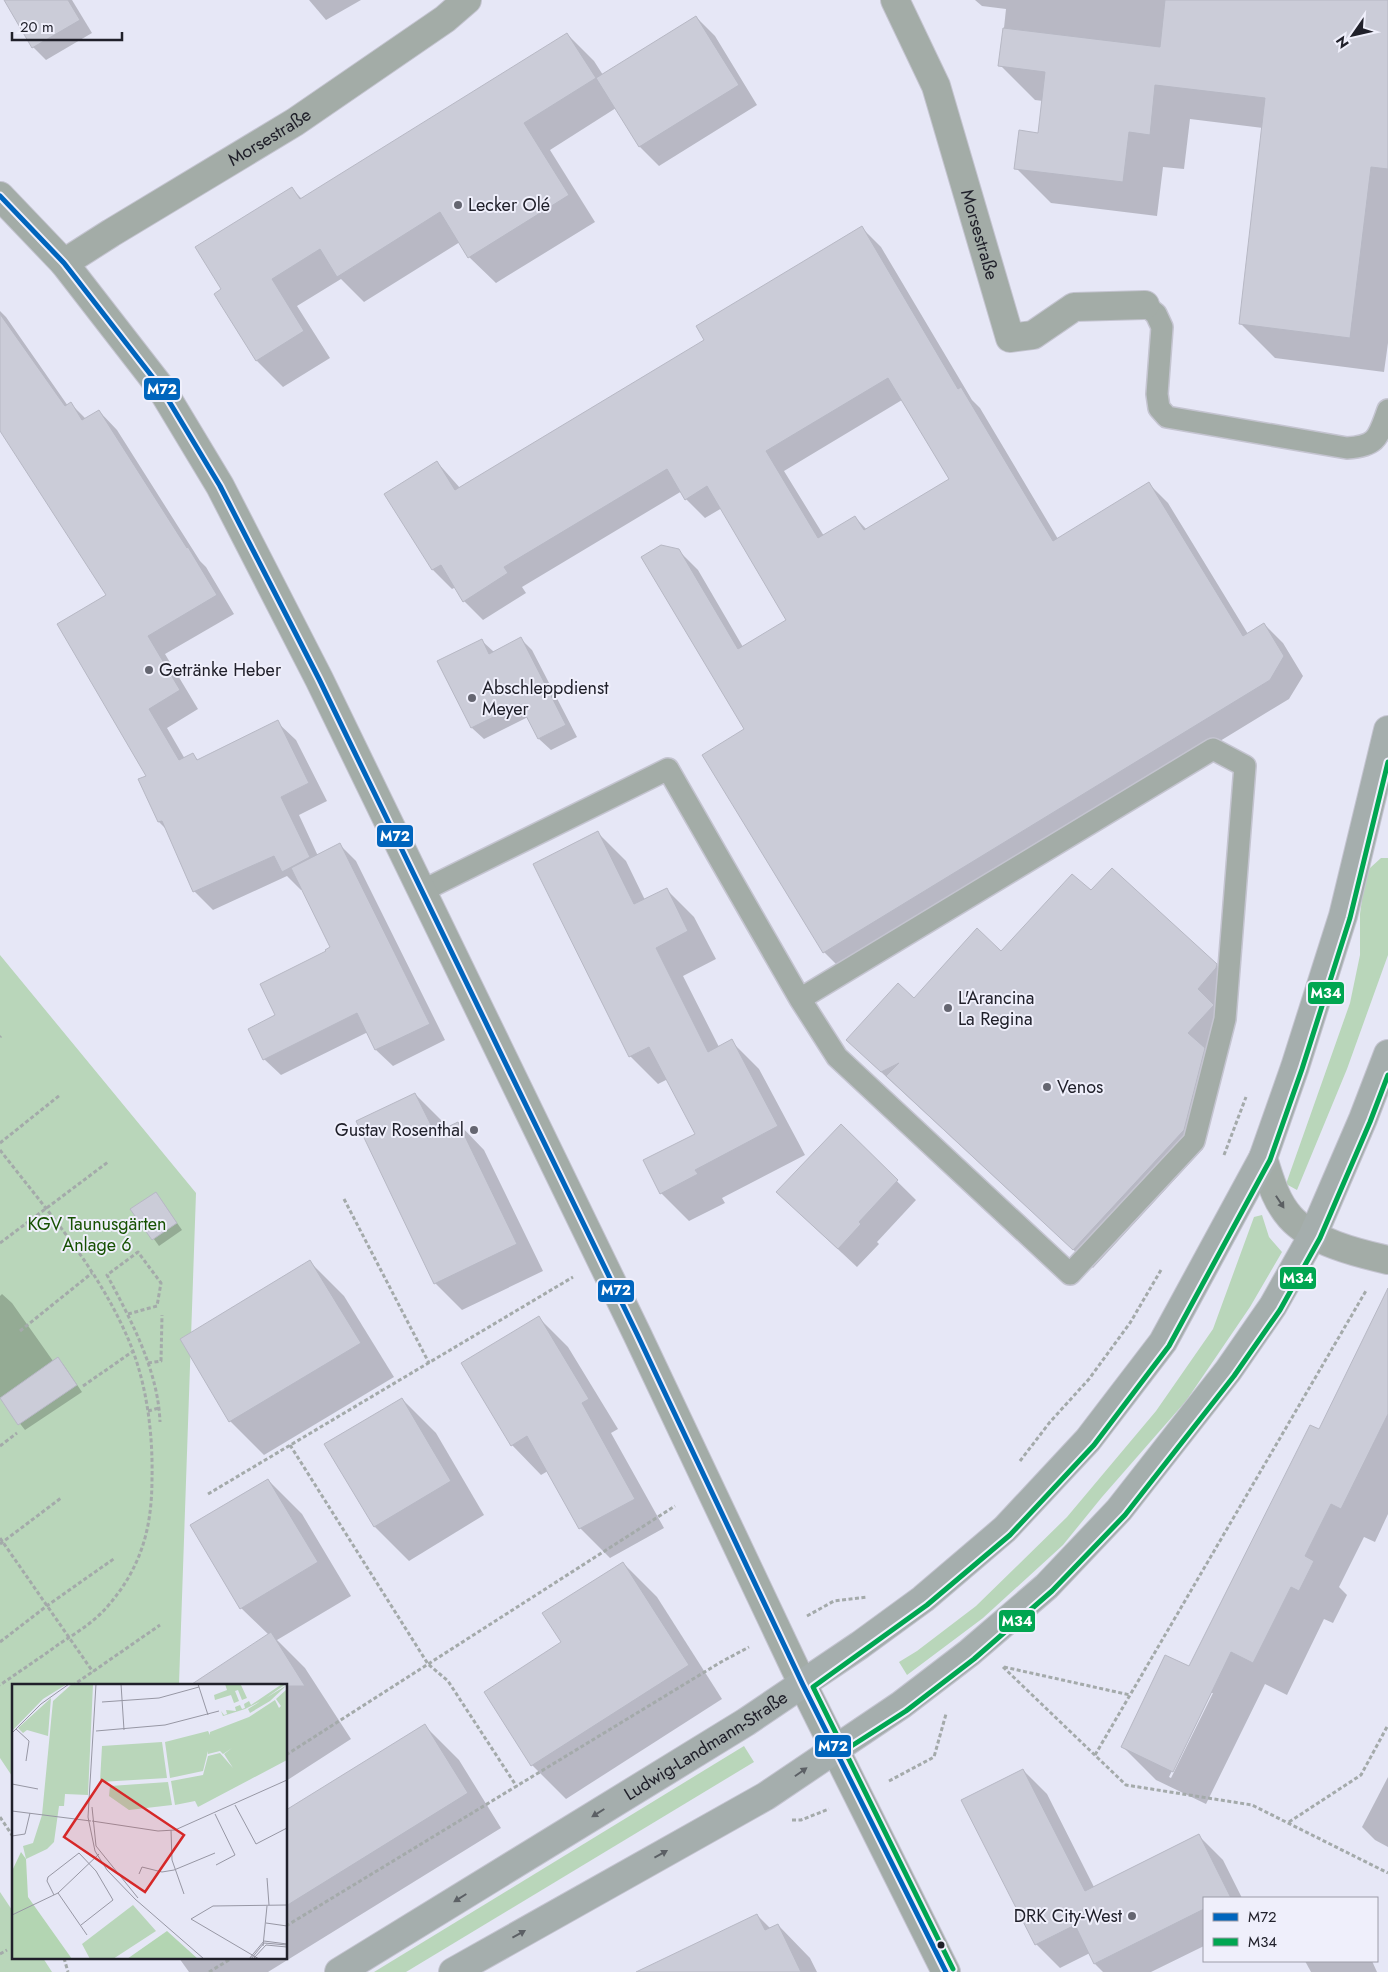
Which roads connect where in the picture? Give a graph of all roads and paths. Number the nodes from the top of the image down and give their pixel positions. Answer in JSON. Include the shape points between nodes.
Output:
{"nodes":[{"id":1,"x":467,"y":0,"type":"edge"},
{"id":2,"x":895,"y":0,"type":"edge"},
{"id":3,"x":2,"y":203,"type":"edge"},
{"id":4,"x":64,"y":263,"type":"junction"},
{"id":5,"x":1145,"y":305,"type":"joint"},
{"id":6,"x":1388,"y":410,"type":"edge"},
{"id":7,"x":1388,"y":730,"type":"edge"},
{"id":8,"x":1388,"y":819,"type":"edge"},
{"id":9,"x":1364,"y":832,"type":"junction"},
{"id":10,"x":422,"y":891,"type":"junction"},
{"id":11,"x":800,"y":999,"type":"junction"},
{"id":12,"x":1388,"y":1054,"type":"edge"},
{"id":13,"x":60,"y":1095,"type":"dead end"},
{"id":14,"x":1246,"y":1097,"type":"dead end"},
{"id":15,"x":0,"y":1143,"type":"edge"},
{"id":16,"x":0,"y":1150,"type":"edge"},
{"id":17,"x":1223,"y":1158,"type":"dead end"},
{"id":18,"x":1263,"y":1158,"type":"junction"},
{"id":19,"x":108,"y":1162,"type":"dead end"},
{"id":20,"x":344,"y":1199,"type":"dead end"},
{"id":21,"x":46,"y":1209,"type":"junction"},
{"id":22,"x":1313,"y":1235,"type":"junction"},
{"id":23,"x":0,"y":1243,"type":"edge"},
{"id":24,"x":601,"y":1260,"type":"junction"},
{"id":25,"x":1386,"y":1260,"type":"edge"},
{"id":26,"x":1166,"y":1262,"type":"dead end"},
{"id":27,"x":92,"y":1273,"type":"junction"},
{"id":28,"x":128,"y":1314,"type":"junction"},
{"id":29,"x":162,"y":1315,"type":"dead end"},
{"id":30,"x":20,"y":1331,"type":"dead end"},
{"id":31,"x":132,"y":1352,"type":"junction"},
{"id":32,"x":148,"y":1363,"type":"junction"},
{"id":33,"x":429,"y":1363,"type":"junction"},
{"id":34,"x":83,"y":1386,"type":"dead end"},
{"id":35,"x":159,"y":1408,"type":"junction"},
{"id":36,"x":148,"y":1411,"type":"junction"},
{"id":37,"x":160,"y":1422,"type":"dead end"},
{"id":38,"x":17,"y":1433,"type":"dead end"},
{"id":39,"x":290,"y":1445,"type":"junction"},
{"id":40,"x":0,"y":1446,"type":"edge"},
{"id":41,"x":1014,"y":1469,"type":"dead end"},
{"id":42,"x":208,"y":1494,"type":"dead end"},
{"id":43,"x":61,"y":1498,"type":"dead end"},
{"id":44,"x":675,"y":1506,"type":"dead end"},
{"id":45,"x":0,"y":1538,"type":"edge"},
{"id":46,"x":1,"y":1543,"type":"edge"},
{"id":47,"x":115,"y":1558,"type":"dead end"},
{"id":48,"x":872,"y":1597,"type":"dead end"},
{"id":49,"x":834,"y":1601,"type":"dead end"},
{"id":50,"x":48,"y":1605,"type":"junction"},
{"id":51,"x":160,"y":1625,"type":"dead end"},
{"id":52,"x":70,"y":1637,"type":"junction"},
{"id":53,"x":0,"y":1642,"type":"edge"},
{"id":54,"x":721,"y":1662,"type":"dead end"},
{"id":55,"x":428,"y":1664,"type":"junction"},
{"id":56,"x":93,"y":1672,"type":"junction"},
{"id":57,"x":75,"y":1684,"type":"edge"},
{"id":58,"x":0,"y":1685,"type":"edge"},
{"id":59,"x":803,"y":1685,"type":"junction"},
{"id":60,"x":1130,"y":1695,"type":"junction"},
{"id":61,"x":1388,"y":1725,"type":"edge"},
{"id":62,"x":835,"y":1748,"type":"junction"},
{"id":63,"x":288,"y":1754,"type":"edge"},
{"id":64,"x":1095,"y":1755,"type":"junction"},
{"id":65,"x":934,"y":1757,"type":"dead end"},
{"id":66,"x":517,"y":1787,"type":"junction"},
{"id":67,"x":860,"y":1797,"type":"junction"},
{"id":68,"x":0,"y":1817,"type":"edge"},
{"id":69,"x":1288,"y":1822,"type":"junction"},
{"id":70,"x":12,"y":1835,"type":"edge"},
{"id":71,"x":1388,"y":1873,"type":"edge"},
{"id":72,"x":288,"y":1925,"type":"edge"},
{"id":73,"x":7,"y":1950,"type":"dead end"},
{"id":74,"x":0,"y":1954,"type":"edge"},
{"id":75,"x":229,"y":1960,"type":"edge"},
{"id":76,"x":209,"y":1972,"type":"edge"},
{"id":77,"x":339,"y":1972,"type":"edge"},
{"id":78,"x":453,"y":1972,"type":"edge"},
{"id":79,"x":946,"y":1972,"type":"edge"}],
"edges":[{"from":1,"to":4,"type":"street","name":"Morsestraße","via":[[445,19],[295,122]]},
{"from":2,"to":5,"type":"street","name":"Morsestraße","via":[[936,86],[1010,338],[1033,335],[1074,307]]},
{"from":3,"to":4,"type":"street"},
{"from":4,"to":10,"type":"street","via":[[161,388],[220,486]]},
{"from":5,"to":6,"type":"lane","via":[[1156,314],[1162,327],[1157,394],[1159,408],[1167,416],[1347,448],[1374,441]]},
{"from":7,"to":9,"type":"main road","name":"Ludwig-Landmann-Straße"},
{"from":8,"to":9,"type":"main road","via":[[1379,820]]},
{"from":9,"to":18,"type":"main road","name":"Ludwig-Landmann-Straße","via":[[1343,916]]},
{"from":10,"to":11,"type":"lane","via":[[668,769]]},
{"from":10,"to":24,"type":"street"},
{"from":11,"to":11,"type":"lane","via":[[1213,749],[1245,766],[1225,1020],[1194,1141],[1070,1274],[837,1057]]},
{"from":12,"to":22,"type":"main road"},
{"from":13,"to":15,"type":"path"},
{"from":14,"to":17,"type":"path"},
{"from":16,"to":21,"type":"path"},
{"from":18,"to":22,"type":"street","one_way":true,"via":[[1275,1193],[1290,1218]]},
{"from":18,"to":59,"type":"main road","name":"Ludwig-Landmann-Straße","via":[[1163,1342],[1088,1440],[1005,1530],[923,1600]]},
{"from":19,"to":21,"type":"path"},
{"from":20,"to":33,"type":"path"},
{"from":21,"to":23,"type":"path"},
{"from":21,"to":27,"type":"path"},
{"from":22,"to":25,"type":"street","via":[[1340,1247]]},
{"from":22,"to":62,"type":"main road","via":[[1273,1306],[1228,1371],[1112,1517],[1047,1586],[969,1653],[901,1705]]},
{"from":24,"to":33,"type":"path"},
{"from":24,"to":59,"type":"street"},
{"from":25,"to":60,"type":"path"},
{"from":26,"to":41,"type":"path","via":[[1130,1323],[1089,1379]]},
{"from":27,"to":30,"type":"path"},
{"from":27,"to":31,"type":"path","via":[[127,1335]]},
{"from":28,"to":28,"type":"path","via":[[107,1275],[138,1252],[161,1283],[157,1306]]},
{"from":28,"to":32,"type":"path"},
{"from":29,"to":32,"type":"path","via":[[161,1361]]},
{"from":31,"to":34,"type":"path"},
{"from":31,"to":36,"type":"path"},
{"from":32,"to":35,"type":"path"},
{"from":33,"to":39,"type":"path"},
{"from":35,"to":36,"type":"path"},
{"from":35,"to":37,"type":"path"},
{"from":36,"to":52,"type":"path","via":[[153,1463],[148,1532],[129,1578],[106,1608]]},
{"from":38,"to":40,"type":"path"},
{"from":39,"to":42,"type":"path"},
{"from":39,"to":55,"type":"path"},
{"from":43,"to":46,"type":"path"},
{"from":44,"to":55,"type":"path"},
{"from":45,"to":46,"type":"path"},
{"from":46,"to":50,"type":"path"},
{"from":47,"to":50,"type":"path"},
{"from":48,"to":49,"type":"path"},
{"from":50,"to":52,"type":"path"},
{"from":50,"to":53,"type":"path"},
{"from":51,"to":56,"type":"path"},
{"from":52,"to":56,"type":"path"},
{"from":52,"to":58,"type":"path"},
{"from":54,"to":66,"type":"path"},
{"from":55,"to":63,"type":"path"},
{"from":55,"to":66,"type":"path","via":[[448,1681]]},
{"from":56,"to":57,"type":"path"},
{"from":59,"to":62,"type":"main road"},
{"from":59,"to":77,"type":"main road","name":"Ludwig-Landmann-Straße","one_way":true},
{"from":60,"to":64,"type":"path"},
{"from":60,"to":64,"type":"path","via":[[1002,1667]]},
{"from":61,"to":69,"type":"path","via":[[1362,1775]]},
{"from":62,"to":67,"type":"main road"},
{"from":78,"to":62,"type":"main road","one_way":true,"via":[[766,1796]]},
{"from":64,"to":69,"type":"path","via":[[1126,1784],[1252,1805]]},
{"from":65,"to":67,"type":"path"},
{"from":66,"to":72,"type":"path"},
{"from":67,"to":79,"type":"main road"},
{"from":68,"to":70,"type":"path"},
{"from":69,"to":71,"type":"path"},
{"from":73,"to":74,"type":"path"},
{"from":75,"to":76,"type":"path"}]}
